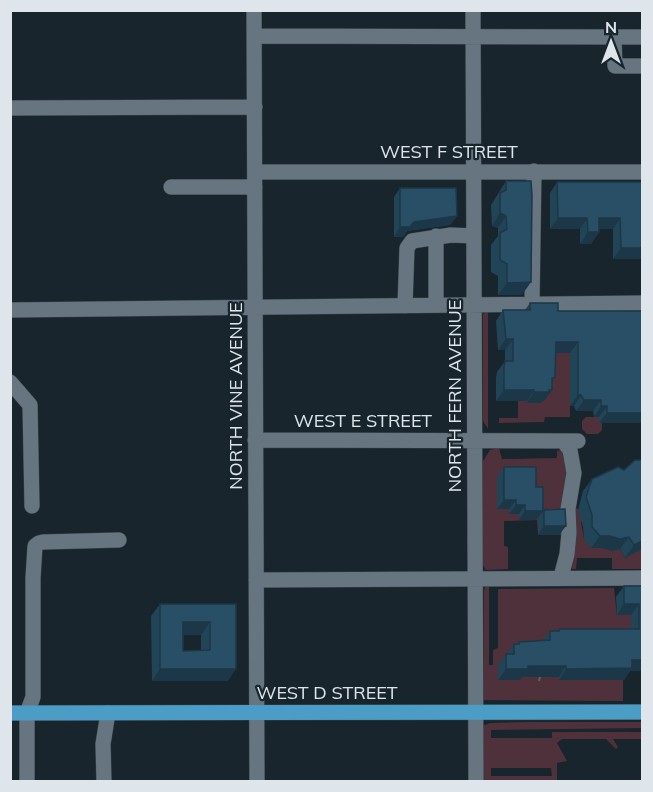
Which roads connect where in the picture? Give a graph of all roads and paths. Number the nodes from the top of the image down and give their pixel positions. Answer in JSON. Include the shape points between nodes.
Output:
{"nodes":[{"id":1,"x":254,"y":10,"type":"edge"},
{"id":2,"x":473,"y":10,"type":"edge"},
{"id":3,"x":254,"y":36,"type":"junction"},
{"id":4,"x":614,"y":37,"type":"junction"},
{"id":5,"x":642,"y":37,"type":"edge"},
{"id":6,"x":473,"y":38,"type":"junction"},
{"id":7,"x":642,"y":66,"type":"edge"},
{"id":8,"x":255,"y":107,"type":"junction"},
{"id":9,"x":10,"y":108,"type":"edge"},
{"id":10,"x":474,"y":171,"type":"junction"},
{"id":11,"x":534,"y":171,"type":"junction"},
{"id":12,"x":642,"y":172,"type":"edge"},
{"id":13,"x":255,"y":179,"type":"junction"},
{"id":14,"x":171,"y":187,"type":"dead end"},
{"id":15,"x":435,"y":236,"type":"junction"},
{"id":16,"x":474,"y":236,"type":"junction"},
{"id":17,"x":642,"y":303,"type":"edge"},
{"id":18,"x":474,"y":304,"type":"junction"},
{"id":19,"x":532,"y":304,"type":"junction"},
{"id":20,"x":436,"y":305,"type":"junction"},
{"id":21,"x":405,"y":306,"type":"junction"},
{"id":22,"x":255,"y":309,"type":"junction"},
{"id":23,"x":10,"y":310,"type":"edge"},
{"id":24,"x":10,"y":382,"type":"edge"},
{"id":25,"x":255,"y":440,"type":"junction"},
{"id":26,"x":475,"y":440,"type":"junction"},
{"id":27,"x":32,"y":506,"type":"dead end"},
{"id":28,"x":119,"y":540,"type":"dead end"},
{"id":29,"x":475,"y":577,"type":"junction"},
{"id":30,"x":561,"y":577,"type":"junction"},
{"id":31,"x":642,"y":578,"type":"edge"},
{"id":32,"x":256,"y":580,"type":"junction"},
{"id":33,"x":540,"y":677,"type":"edge"},
{"id":34,"x":539,"y":681,"type":"dead end"},
{"id":35,"x":257,"y":712,"type":"junction"},
{"id":36,"x":476,"y":712,"type":"junction"},
{"id":37,"x":642,"y":712,"type":"edge"},
{"id":38,"x":10,"y":713,"type":"edge"},
{"id":39,"x":27,"y":713,"type":"junction"},
{"id":40,"x":108,"y":713,"type":"junction"},
{"id":41,"x":27,"y":782,"type":"edge"},
{"id":42,"x":104,"y":782,"type":"edge"},
{"id":43,"x":257,"y":782,"type":"edge"},
{"id":44,"x":476,"y":782,"type":"edge"}],
"edges":[{"from":1,"to":3,"type":"street","name":"NORTH VINE AVENUE"},
{"from":2,"to":6,"type":"street","name":"NORTH FERN AVENUE"},
{"from":3,"to":6,"type":"street"},
{"from":3,"to":8,"type":"street","name":"NORTH VINE AVENUE"},
{"from":4,"to":5,"type":"street"},
{"from":4,"to":6,"type":"street"},
{"from":4,"to":7,"type":"street","via":[[615,66]]},
{"from":6,"to":10,"type":"street","name":"NORTH FERN AVENUE"},
{"from":8,"to":9,"type":"street"},
{"from":8,"to":13,"type":"street","name":"NORTH VINE AVENUE"},
{"from":10,"to":11,"type":"street","name":"WEST F STREET"},
{"from":10,"to":13,"type":"street","name":"WEST F STREET"},
{"from":10,"to":16,"type":"street","name":"NORTH FERN AVENUE"},
{"from":11,"to":12,"type":"street","name":"WEST F STREET"},
{"from":11,"to":19,"type":"street"},
{"from":13,"to":14,"type":"street","name":"WEST F STREET"},
{"from":13,"to":22,"type":"street","name":"NORTH VINE AVENUE"},
{"from":15,"to":16,"type":"street"},
{"from":15,"to":20,"type":"street"},
{"from":15,"to":21,"type":"street","via":[[412,241],[407,248]]},
{"from":16,"to":18,"type":"street","name":"NORTH FERN AVENUE"},
{"from":17,"to":19,"type":"street"},
{"from":18,"to":19,"type":"street"},
{"from":18,"to":20,"type":"street"},
{"from":18,"to":26,"type":"street","name":"NORTH FERN AVENUE"},
{"from":20,"to":21,"type":"street"},
{"from":21,"to":22,"type":"street"},
{"from":22,"to":23,"type":"street"},
{"from":22,"to":25,"type":"street","name":"NORTH VINE AVENUE"},
{"from":24,"to":27,"type":"street","via":[[30,405]]},
{"from":25,"to":26,"type":"street","name":"WEST E STREET"},
{"from":25,"to":32,"type":"street","name":"NORTH VINE AVENUE"},
{"from":26,"to":29,"type":"street","name":"NORTH FERN AVENUE"},
{"from":26,"to":30,"type":"street","name":"WEST E STREET","via":[[570,441],[574,473],[568,509],[570,533]]},
{"from":28,"to":39,"type":"street","via":[[43,542],[36,546],[33,697]]},
{"from":29,"to":30,"type":"street"},
{"from":29,"to":32,"type":"street"},
{"from":29,"to":36,"type":"street","name":"NORTH FERN AVENUE"},
{"from":30,"to":31,"type":"street"},
{"from":32,"to":35,"type":"street","name":"NORTH VINE AVENUE"},
{"from":33,"to":34,"type":"path"},
{"from":35,"to":36,"type":"main road","name":"WEST D STREET"},
{"from":35,"to":40,"type":"main road","name":"WEST D STREET"},
{"from":35,"to":43,"type":"street","name":"NORTH VINE AVENUE"},
{"from":36,"to":37,"type":"main road","name":"WEST D STREET"},
{"from":36,"to":44,"type":"street","name":"NORTH FERN AVENUE"},
{"from":38,"to":39,"type":"main road","name":"WEST D STREET"},
{"from":39,"to":40,"type":"main road","name":"WEST D STREET"},
{"from":39,"to":41,"type":"street"},
{"from":40,"to":42,"type":"street","via":[[103,744]]}]}
